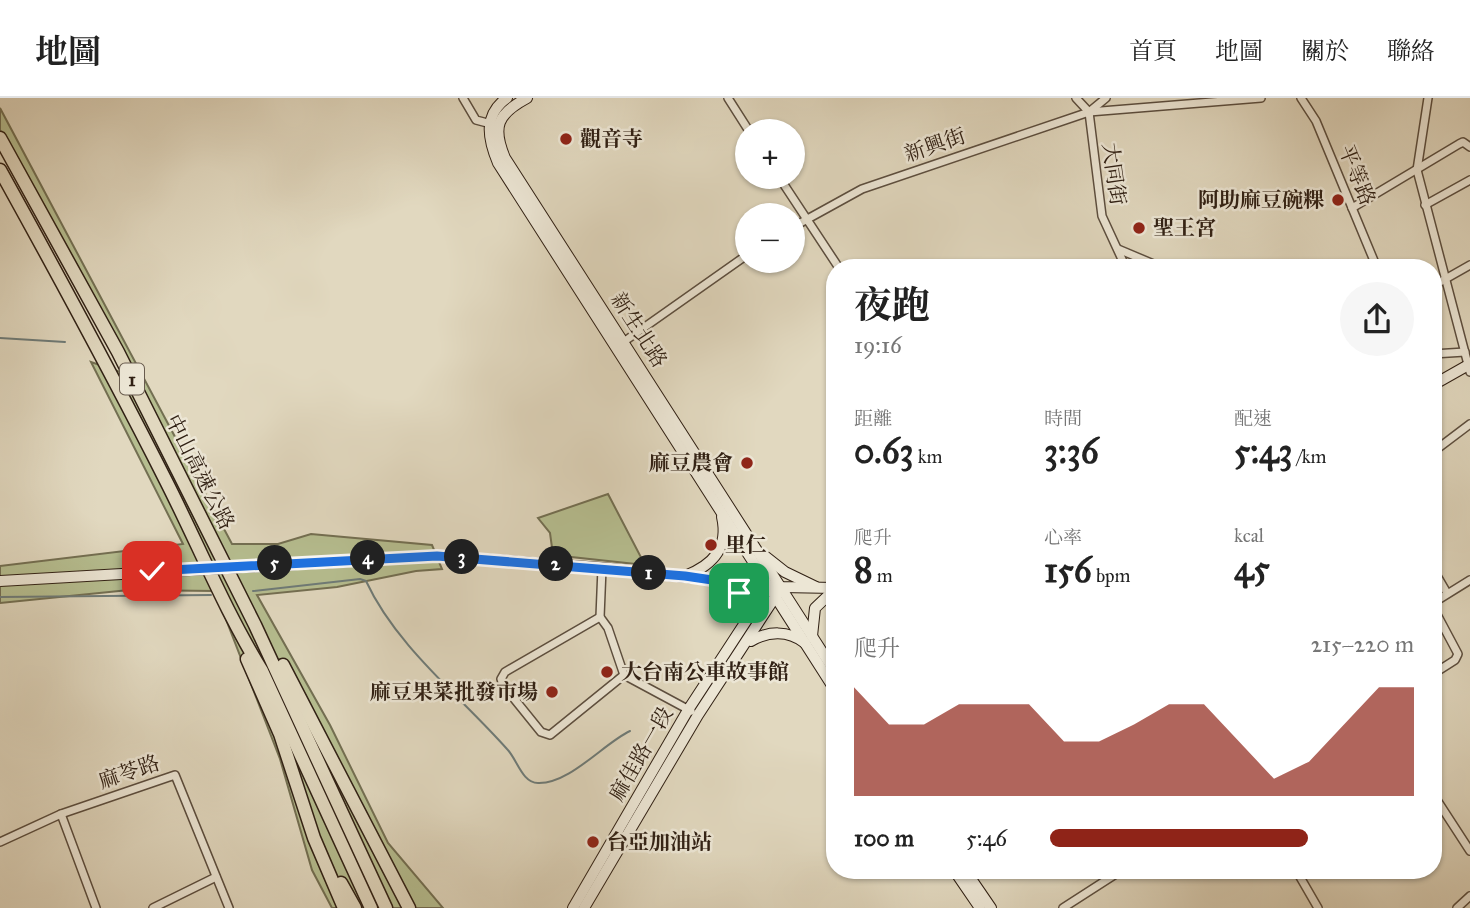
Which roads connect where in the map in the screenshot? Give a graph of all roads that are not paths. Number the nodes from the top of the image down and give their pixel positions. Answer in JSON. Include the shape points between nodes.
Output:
{"nodes":[{"id":1,"x":463,"y":98,"type":"edge"},
{"id":2,"x":507,"y":98,"type":"edge"},
{"id":3,"x":527,"y":98,"type":"edge"},
{"id":4,"x":728,"y":98,"type":"edge"},
{"id":5,"x":1076,"y":98,"type":"edge"},
{"id":6,"x":1106,"y":98,"type":"edge"},
{"id":7,"x":1261,"y":98,"type":"edge"},
{"id":8,"x":1301,"y":98,"type":"edge"},
{"id":9,"x":1428,"y":98,"type":"edge"},
{"id":10,"x":1089,"y":112,"type":"junction"},
{"id":11,"x":742,"y":119,"type":"edge"},
{"id":12,"x":494,"y":125,"type":"junction"},
{"id":13,"x":0,"y":138,"type":"edge"},
{"id":14,"x":1470,"y":147,"type":"edge"},
{"id":15,"x":0,"y":170,"type":"edge"},
{"id":16,"x":1417,"y":170,"type":"junction"},
{"id":17,"x":1470,"y":180,"type":"edge"},
{"id":18,"x":787,"y":189,"type":"edge"},
{"id":19,"x":1425,"y":205,"type":"junction"},
{"id":20,"x":1352,"y":208,"type":"junction"},
{"id":21,"x":806,"y":219,"type":"junction"},
{"id":22,"x":1118,"y":249,"type":"junction"},
{"id":23,"x":833,"y":259,"type":"edge"},
{"id":24,"x":1122,"y":259,"type":"edge"},
{"id":25,"x":1142,"y":259,"type":"edge"},
{"id":26,"x":1373,"y":259,"type":"edge"},
{"id":27,"x":1440,"y":259,"type":"edge"},
{"id":28,"x":735,"y":263,"type":"edge"},
{"id":29,"x":1442,"y":265,"type":"edge"},
{"id":30,"x":1470,"y":265,"type":"edge"},
{"id":31,"x":1446,"y":279,"type":"junction"},
{"id":32,"x":1442,"y":281,"type":"edge"},
{"id":33,"x":619,"y":344,"type":"junction"},
{"id":34,"x":1465,"y":352,"type":"junction"},
{"id":35,"x":1442,"y":353,"type":"edge"},
{"id":36,"x":1469,"y":367,"type":"edge"},
{"id":37,"x":1442,"y":380,"type":"edge"},
{"id":38,"x":1470,"y":424,"type":"edge"},
{"id":39,"x":1442,"y":445,"type":"edge"},
{"id":40,"x":721,"y":509,"type":"junction"},
{"id":41,"x":758,"y":548,"type":"junction"},
{"id":42,"x":602,"y":568,"type":"junction"},
{"id":43,"x":685,"y":576,"type":"junction"},
{"id":44,"x":1470,"y":580,"type":"edge"},
{"id":45,"x":0,"y":581,"type":"edge"},
{"id":46,"x":719,"y":581,"type":"junction"},
{"id":47,"x":1442,"y":584,"type":"edge"},
{"id":48,"x":769,"y":586,"type":"junction"},
{"id":49,"x":819,"y":589,"type":"junction"},
{"id":50,"x":826,"y":589,"type":"edge"},
{"id":51,"x":778,"y":592,"type":"junction"},
{"id":52,"x":1447,"y":593,"type":"junction"},
{"id":53,"x":826,"y":597,"type":"edge"},
{"id":54,"x":1442,"y":597,"type":"edge"},
{"id":55,"x":600,"y":617,"type":"junction"},
{"id":56,"x":1442,"y":623,"type":"edge"},
{"id":57,"x":255,"y":625,"type":"junction"},
{"id":58,"x":743,"y":629,"type":"junction"},
{"id":59,"x":240,"y":635,"type":"junction"},
{"id":60,"x":810,"y":641,"type":"junction"},
{"id":61,"x":747,"y":643,"type":"junction"},
{"id":62,"x":826,"y":661,"type":"edge"},
{"id":63,"x":1442,"y":668,"type":"edge"},
{"id":64,"x":826,"y":672,"type":"edge"},
{"id":65,"x":624,"y":675,"type":"junction"},
{"id":66,"x":693,"y":712,"type":"junction"},
{"id":67,"x":1442,"y":808,"type":"edge"},
{"id":68,"x":61,"y":814,"type":"junction"},
{"id":69,"x":314,"y":838,"type":"junction"},
{"id":70,"x":0,"y":842,"type":"edge"},
{"id":71,"x":1470,"y":851,"type":"edge"},
{"id":72,"x":216,"y":877,"type":"junction"},
{"id":73,"x":960,"y":879,"type":"edge"},
{"id":74,"x":971,"y":879,"type":"edge"},
{"id":75,"x":1108,"y":879,"type":"edge"},
{"id":76,"x":1301,"y":879,"type":"edge"},
{"id":77,"x":1470,"y":897,"type":"edge"},
{"id":78,"x":96,"y":908,"type":"edge"},
{"id":79,"x":153,"y":908,"type":"edge"},
{"id":80,"x":229,"y":908,"type":"edge"},
{"id":81,"x":344,"y":908,"type":"edge"},
{"id":82,"x":355,"y":908,"type":"edge"},
{"id":83,"x":371,"y":908,"type":"edge"},
{"id":84,"x":386,"y":908,"type":"edge"},
{"id":85,"x":410,"y":908,"type":"edge"},
{"id":86,"x":573,"y":908,"type":"edge"},
{"id":87,"x":584,"y":908,"type":"edge"},
{"id":88,"x":979,"y":908,"type":"edge"},
{"id":89,"x":991,"y":908,"type":"edge"},
{"id":90,"x":1063,"y":908,"type":"edge"},
{"id":91,"x":1318,"y":908,"type":"edge"},
{"id":92,"x":1457,"y":908,"type":"edge"}],
"edges":[{"from":1,"to":12,"type":"street","via":[[476,120]]},
{"from":2,"to":12,"type":"main road","via":[[499,104]]},
{"from":3,"to":12,"type":"main road"},
{"from":4,"to":11,"type":"street"},
{"from":5,"to":10,"type":"street"},
{"from":6,"to":10,"type":"street"},
{"from":7,"to":10,"type":"street","name":"新興街"},
{"from":8,"to":20,"type":"street","name":"平等路","via":[[1316,121]]},
{"from":9,"to":16,"type":"street"},
{"from":10,"to":21,"type":"street","name":"新興街","via":[[862,189]]},
{"from":10,"to":22,"type":"street","name":"大同街","via":[[1098,206]]},
{"from":12,"to":33,"type":"main road","name":"新生北路","via":[[489,139],[498,163]]},
{"from":13,"to":57,"type":"highway","name":"中山高速公路","number":"1","via":[[118,352]]},
{"from":14,"to":16,"type":"street","via":[[1463,142]]},
{"from":15,"to":59,"type":"highway","name":"中山高速公路","number":"1","via":[[105,361]]},
{"from":16,"to":19,"type":"street"},
{"from":16,"to":20,"type":"street"},
{"from":17,"to":19,"type":"street"},
{"from":18,"to":21,"type":"street"},
{"from":19,"to":27,"type":"street"},
{"from":20,"to":26,"type":"street","name":"平等路"},
{"from":21,"to":23,"type":"street"},
{"from":22,"to":24,"type":"street","name":"大同街"},
{"from":22,"to":25,"type":"street"},
{"from":28,"to":33,"type":"street"},
{"from":29,"to":31,"type":"street"},
{"from":30,"to":31,"type":"street"},
{"from":31,"to":32,"type":"street"},
{"from":31,"to":34,"type":"street"},
{"from":33,"to":40,"type":"main road","name":"新生北路"},
{"from":33,"to":41,"type":"main road","name":"新生北路"},
{"from":34,"to":35,"type":"street"},
{"from":34,"to":36,"type":"street"},
{"from":36,"to":37,"type":"main road"},
{"from":38,"to":39,"type":"street"},
{"from":40,"to":43,"type":"main road","via":[[721,551],[706,566]]},
{"from":40,"to":48,"type":"main road","name":"新生北路"},
{"from":41,"to":49,"type":"main road","via":[[785,572]]},
{"from":41,"to":51,"type":"main road","name":"新生北路"},
{"from":42,"to":43,"type":"main road"},
{"from":42,"to":45,"type":"main road","bridge":true,"via":[[437,556]]},
{"from":42,"to":55,"type":"street"},
{"from":43,"to":46,"type":"main road"},
{"from":44,"to":52,"type":"street"},
{"from":46,"to":48,"type":"main road"},
{"from":46,"to":58,"type":"main road","via":[[743,598]]},
{"from":47,"to":52,"type":"street"},
{"from":48,"to":51,"type":"main road","name":"新生北路"},
{"from":48,"to":58,"type":"main road","name":"麻佳路一段"},
{"from":49,"to":50,"type":"main road"},
{"from":49,"to":51,"type":"main road"},
{"from":51,"to":60,"type":"main road"},
{"from":51,"to":61,"type":"main road","name":"麻佳路一段"},
{"from":52,"to":54,"type":"street"},
{"from":53,"to":60,"type":"main road","via":[[815,608]]},
{"from":55,"to":65,"type":"street"},
{"from":55,"to":65,"type":"street","via":[[505,672],[503,685],[541,732],[550,735]]},
{"from":56,"to":63,"type":"street","via":[[1458,654]]},
{"from":57,"to":84,"type":"highway","name":"中山高速公路","number":"1"},
{"from":57,"to":85,"type":"highway","via":[[297,690]]},
{"from":58,"to":66,"type":"main road","name":"麻佳路一段"},
{"from":59,"to":69,"type":"highway","via":[[280,734]]},
{"from":59,"to":83,"type":"highway","name":"中山高速公路","number":"1","via":[[262,671]]},
{"from":60,"to":61,"type":"main road","via":[[784,633],[762,635]]},
{"from":60,"to":62,"type":"main road"},
{"from":60,"to":64,"type":"main road"},
{"from":61,"to":66,"type":"main road","name":"麻佳路一段"},
{"from":65,"to":66,"type":"street"},
{"from":66,"to":86,"type":"main road","name":"麻佳路一段"},
{"from":66,"to":87,"type":"main road","name":"麻佳路一段"},
{"from":67,"to":71,"type":"street"},
{"from":68,"to":70,"type":"street","name":"麻苓路"},
{"from":68,"to":72,"type":"street","name":"麻苓路","via":[[175,775]]},
{"from":68,"to":78,"type":"street"},
{"from":69,"to":81,"type":"highway"},
{"from":69,"to":82,"type":"highway"},
{"from":72,"to":79,"type":"street"},
{"from":72,"to":80,"type":"street","name":"麻苓路"},
{"from":73,"to":88,"type":"main road"},
{"from":74,"to":89,"type":"main road"},
{"from":75,"to":90,"type":"street"},
{"from":76,"to":91,"type":"street"},
{"from":77,"to":92,"type":"street"}]}
